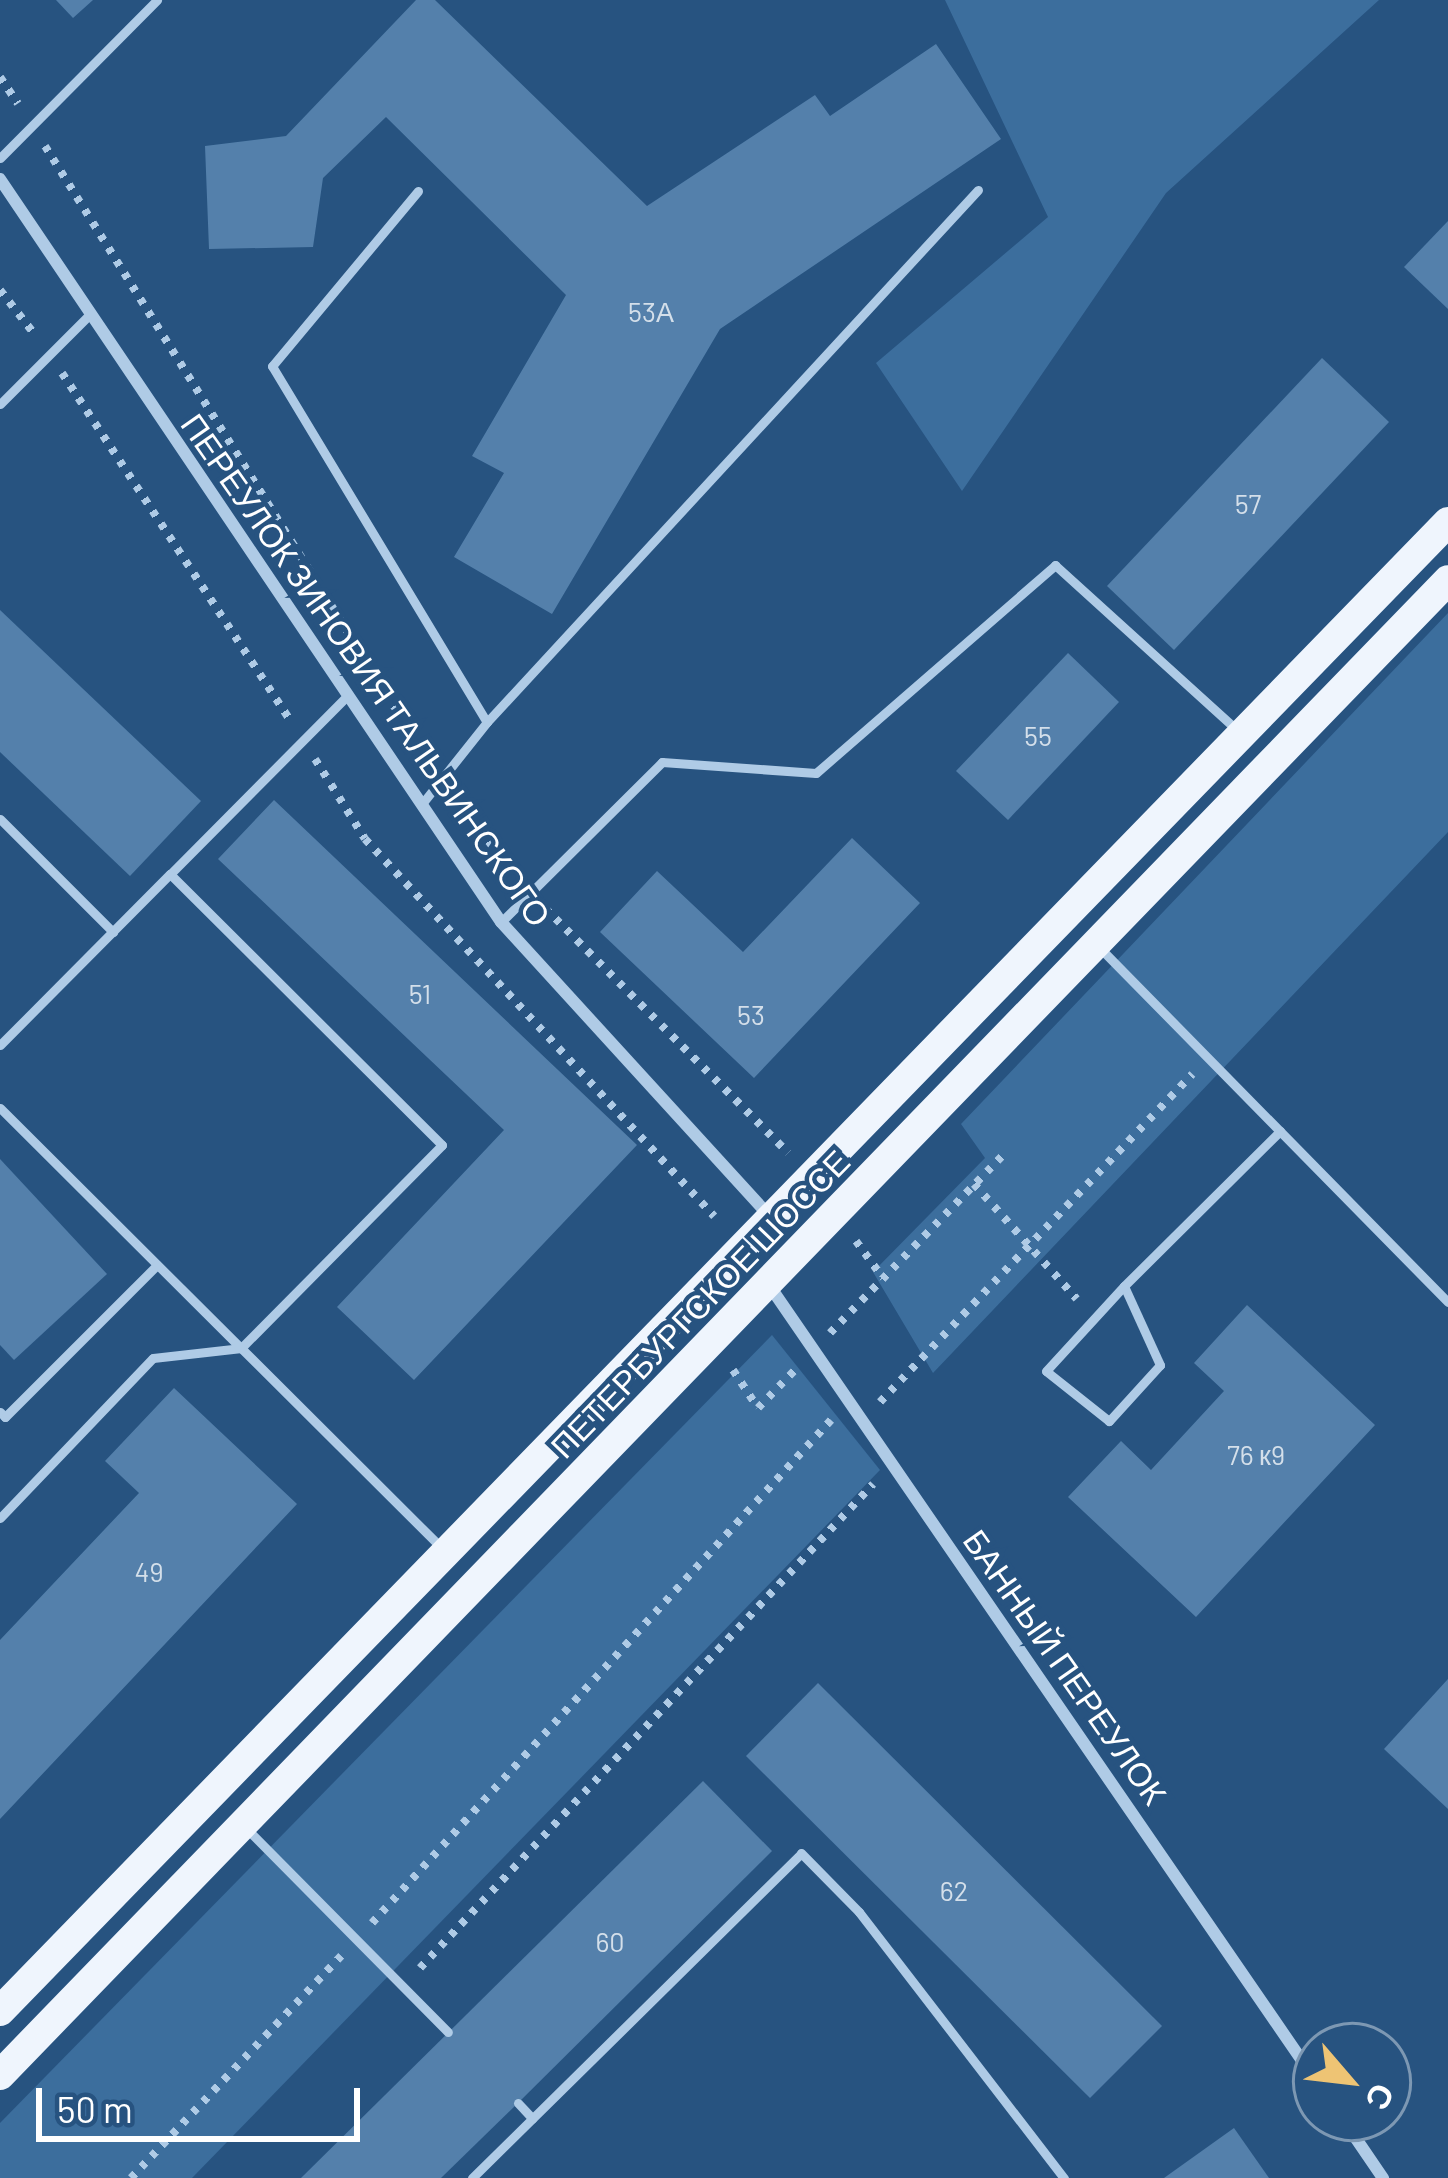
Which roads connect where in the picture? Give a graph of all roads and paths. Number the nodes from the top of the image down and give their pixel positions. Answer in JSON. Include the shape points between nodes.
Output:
{"nodes":[{"id":1,"x":157,"y":0,"type":"edge"},
{"id":2,"x":0,"y":77,"type":"edge"},
{"id":3,"x":32,"y":125,"type":"junction"},
{"id":4,"x":0,"y":158,"type":"edge"},
{"id":5,"x":0,"y":179,"type":"edge"},
{"id":6,"x":418,"y":190,"type":"dead end"},
{"id":7,"x":978,"y":190,"type":"dead end"},
{"id":8,"x":0,"y":290,"type":"edge"},
{"id":9,"x":90,"y":314,"type":"junction"},
{"id":10,"x":50,"y":354,"type":"junction"},
{"id":11,"x":0,"y":404,"type":"edge"},
{"id":12,"x":1448,"y":522,"type":"edge"},
{"id":13,"x":1448,"y":580,"type":"edge"},
{"id":14,"x":347,"y":696,"type":"junction"},
{"id":15,"x":403,"y":721,"type":"dead end"},
{"id":16,"x":487,"y":722,"type":"junction"},
{"id":17,"x":1243,"y":735,"type":"junction"},
{"id":18,"x":304,"y":740,"type":"junction"},
{"id":19,"x":440,"y":780,"type":"junction"},
{"id":20,"x":421,"y":805,"type":"junction"},
{"id":21,"x":0,"y":819,"type":"edge"},
{"id":22,"x":170,"y":874,"type":"junction"},
{"id":23,"x":529,"y":893,"type":"junction"},
{"id":24,"x":1066,"y":915,"type":"junction"},
{"id":25,"x":501,"y":922,"type":"junction"},
{"id":26,"x":113,"y":932,"type":"junction"},
{"id":27,"x":1098,"y":946,"type":"junction"},
{"id":28,"x":0,"y":1045,"type":"edge"},
{"id":29,"x":1207,"y":1057,"type":"junction"},
{"id":30,"x":0,"y":1108,"type":"edge"},
{"id":31,"x":1280,"y":1131,"type":"junction"},
{"id":32,"x":1003,"y":1155,"type":"dead end"},
{"id":33,"x":808,"y":1180,"type":"junction"},
{"id":34,"x":974,"y":1184,"type":"junction"},
{"id":35,"x":837,"y":1215,"type":"junction"},
{"id":36,"x":714,"y":1216,"type":"dead end"},
{"id":37,"x":770,"y":1218,"type":"junction"},
{"id":38,"x":1030,"y":1248,"type":"junction"},
{"id":39,"x":157,"y":1265,"type":"junction"},
{"id":40,"x":883,"y":1278,"type":"junction"},
{"id":41,"x":769,"y":1285,"type":"junction"},
{"id":42,"x":1124,"y":1286,"type":"junction"},
{"id":43,"x":1448,"y":1302,"type":"edge"},
{"id":44,"x":1095,"y":1317,"type":"junction"},
{"id":45,"x":241,"y":1348,"type":"junction"},
{"id":46,"x":814,"y":1350,"type":"junction"},
{"id":47,"x":848,"y":1401,"type":"junction"},
{"id":48,"x":0,"y":1412,"type":"edge"},
{"id":49,"x":862,"y":1421,"type":"junction"},
{"id":50,"x":892,"y":1464,"type":"junction"},
{"id":51,"x":0,"y":1518,"type":"edge"},
{"id":52,"x":444,"y":1551,"type":"junction"},
{"id":53,"x":243,"y":1824,"type":"junction"},
{"id":54,"x":356,"y":1940,"type":"junction"},
{"id":55,"x":402,"y":1986,"type":"junction"},
{"id":56,"x":0,"y":2012,"type":"edge"},
{"id":57,"x":448,"y":2032,"type":"dead end"},
{"id":58,"x":1292,"y":2046,"type":"edge"},
{"id":59,"x":0,"y":2075,"type":"edge"},
{"id":60,"x":518,"y":2103,"type":"dead end"},
{"id":61,"x":532,"y":2119,"type":"junction"},
{"id":62,"x":1358,"y":2142,"type":"edge"},
{"id":63,"x":131,"y":2178,"type":"edge"},
{"id":64,"x":472,"y":2178,"type":"edge"},
{"id":65,"x":1064,"y":2178,"type":"edge"},
{"id":66,"x":1383,"y":2178,"type":"edge"}],
"edges":[{"from":1,"to":3,"type":"lane"},
{"from":2,"to":3,"type":"path"},
{"from":3,"to":4,"type":"lane"},
{"from":3,"to":15,"type":"path"},
{"from":5,"to":9,"type":"street","name":"ПЕРЕУЛОК ЗИНОВИЯ ТАЛЬВИНСКОГО"},
{"from":6,"to":16,"type":"lane","via":[[272,366]]},
{"from":7,"to":16,"type":"lane"},
{"from":8,"to":10,"type":"path"},
{"from":9,"to":10,"type":"lane"},
{"from":9,"to":14,"type":"street","name":"ПЕРЕУЛОК ЗИНОВИЯ ТАЛЬВИНСКОГО"},
{"from":10,"to":11,"type":"lane"},
{"from":10,"to":18,"type":"path"},
{"from":12,"to":17,"type":"main road","name":"ПЕТЕРБУРГСКОЕ ШОССЕ"},
{"from":13,"to":27,"type":"main road","name":"ПЕТЕРБУРГСКОЕ ШОССЕ"},
{"from":14,"to":18,"type":"lane"},
{"from":14,"to":20,"type":"street","name":"ПЕРЕУЛОК ЗИНОВИЯ ТАЛЬВИНСКОГО"},
{"from":16,"to":19,"type":"lane"},
{"from":17,"to":23,"type":"lane","via":[[1055,565],[815,773],[662,762]]},
{"from":17,"to":24,"type":"main road","name":"ПЕТЕРБУРГСКОЕ ШОССЕ"},
{"from":18,"to":22,"type":"lane"},
{"from":18,"to":36,"type":"path","via":[[365,839]]},
{"from":19,"to":20,"type":"lane"},
{"from":19,"to":23,"type":"path"},
{"from":20,"to":25,"type":"street","name":"ПЕРЕУЛОК ЗИНОВИЯ ТАЛЬВИНСКОГО"},
{"from":21,"to":26,"type":"lane"},
{"from":22,"to":26,"type":"lane"},
{"from":22,"to":45,"type":"lane","via":[[442,1145]]},
{"from":23,"to":25,"type":"lane"},
{"from":23,"to":33,"type":"path"},
{"from":24,"to":27,"type":"main road"},
{"from":24,"to":33,"type":"main road","name":"ПЕТЕРБУРГСКОЕ ШОССЕ"},
{"from":25,"to":37,"type":"street","name":"ПЕРЕУЛОК ЗИНОВИЯ ТАЛЬВИНСКОГО"},
{"from":26,"to":28,"type":"lane"},
{"from":27,"to":29,"type":"lane"},
{"from":27,"to":35,"type":"main road","name":"ПЕТЕРБУРГСКОЕ ШОССЕ"},
{"from":29,"to":31,"type":"lane"},
{"from":29,"to":38,"type":"path"},
{"from":30,"to":39,"type":"lane"},
{"from":31,"to":42,"type":"lane"},
{"from":31,"to":43,"type":"lane"},
{"from":32,"to":34,"type":"path"},
{"from":33,"to":37,"type":"main road","name":"ПЕТЕРБУРГСКОЕ ШОССЕ"},
{"from":34,"to":38,"type":"path"},
{"from":34,"to":40,"type":"path"},
{"from":35,"to":40,"type":"path"},
{"from":35,"to":41,"type":"main road","name":"ПЕТЕРБУРГСКОЕ ШОССЕ"},
{"from":37,"to":41,"type":"main road"},
{"from":37,"to":52,"type":"main road","name":"ПЕТЕРБУРГСКОЕ ШОССЕ"},
{"from":38,"to":44,"type":"path"},
{"from":38,"to":49,"type":"path"},
{"from":39,"to":45,"type":"lane"},
{"from":39,"to":48,"type":"lane","via":[[5,1418]]},
{"from":40,"to":46,"type":"path"},
{"from":41,"to":46,"type":"street","name":"БАННЫЙ ПЕРЕУЛОК"},
{"from":41,"to":53,"type":"main road","name":"ПЕТЕРБУРГСКОЕ ШОССЕ"},
{"from":42,"to":44,"type":"lane"},
{"from":42,"to":44,"type":"lane","via":[[1160,1365],[1109,1421],[1046,1371]]},
{"from":45,"to":51,"type":"lane","via":[[153,1358]]},
{"from":45,"to":52,"type":"lane"},
{"from":46,"to":47,"type":"street","name":"БАННЫЙ ПЕРЕУЛОК"},
{"from":47,"to":49,"type":"street","name":"БАННЫЙ ПЕРЕУЛОК"},
{"from":47,"to":54,"type":"path"},
{"from":49,"to":50,"type":"street","name":"БАННЫЙ ПЕРЕУЛОК"},
{"from":50,"to":55,"type":"path"},
{"from":50,"to":58,"type":"street","name":"БАННЫЙ ПЕРЕУЛОК"},
{"from":52,"to":56,"type":"main road","name":"ПЕТЕРБУРГСКОЕ ШОССЕ"},
{"from":53,"to":54,"type":"lane"},
{"from":53,"to":59,"type":"main road","name":"ПЕТЕРБУРГСКОЕ ШОССЕ"},
{"from":54,"to":55,"type":"lane"},
{"from":54,"to":63,"type":"path"},
{"from":55,"to":57,"type":"lane"},
{"from":60,"to":61,"type":"lane"},
{"from":61,"to":64,"type":"lane"},
{"from":61,"to":65,"type":"lane","via":[[801,1853],[859,1912]]},
{"from":62,"to":66,"type":"street"}]}
